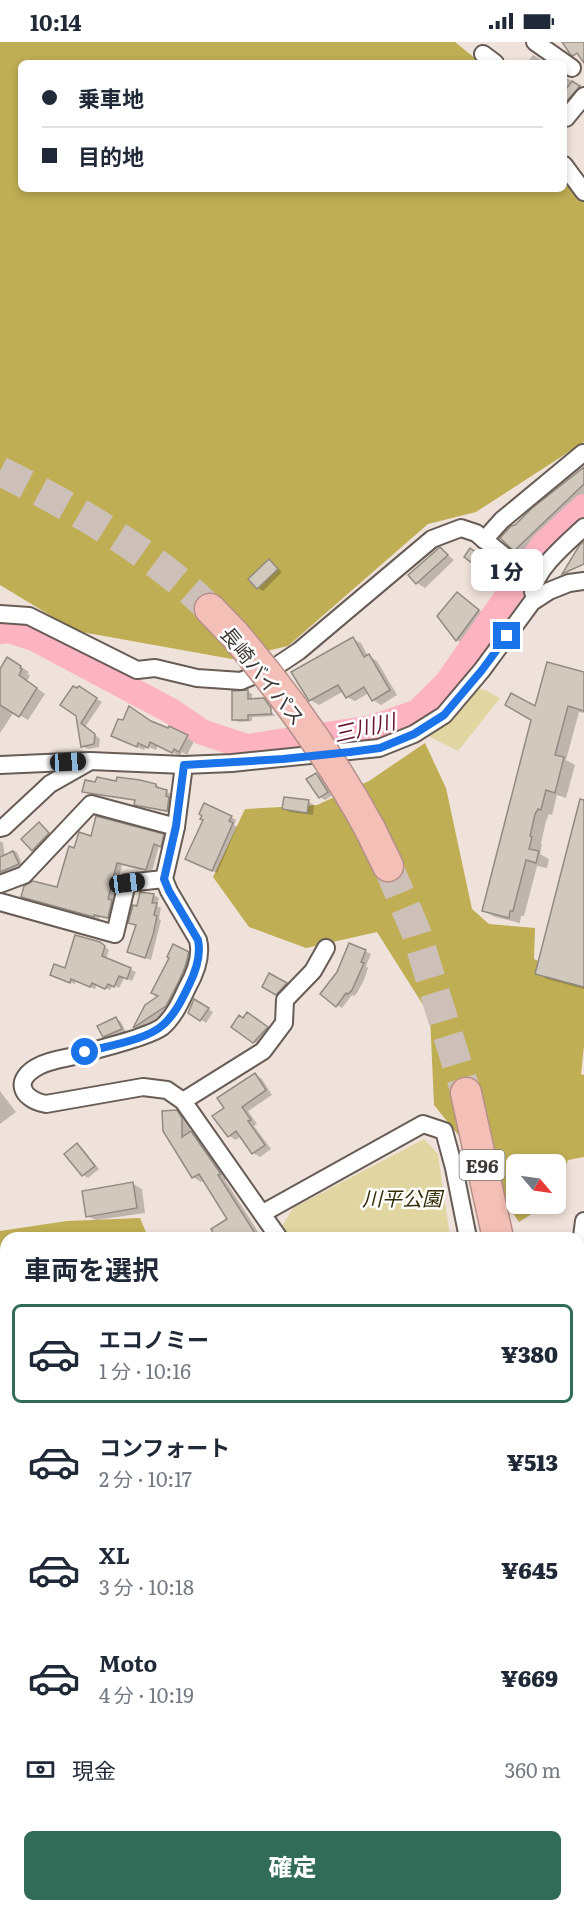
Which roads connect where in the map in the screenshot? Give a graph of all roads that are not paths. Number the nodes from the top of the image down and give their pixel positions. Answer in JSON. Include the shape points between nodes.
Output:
{"nodes":[{"id":1,"x":536,"y":42,"type":"edge"},
{"id":2,"x":561,"y":60,"type":"edge"},
{"id":3,"x":567,"y":64,"type":"edge"},
{"id":4,"x":572,"y":68,"type":"dead end"},
{"id":5,"x":584,"y":96,"type":"edge"},
{"id":6,"x":567,"y":117,"type":"edge"},
{"id":7,"x":567,"y":169,"type":"edge"},
{"id":8,"x":584,"y":192,"type":"edge"},
{"id":9,"x":583,"y":453,"type":"edge"},
{"id":10,"x":584,"y":527,"type":"edge"},
{"id":11,"x":484,"y":540,"type":"junction"},
{"id":12,"x":534,"y":580,"type":"junction"},
{"id":13,"x":584,"y":581,"type":"edge"},
{"id":14,"x":532,"y":602,"type":"junction"},
{"id":15,"x":210,"y":609,"type":"tunnel mouth"},
{"id":16,"x":0,"y":614,"type":"edge"},
{"id":17,"x":90,"y":761,"type":"junction"},
{"id":18,"x":0,"y":765,"type":"edge"},
{"id":19,"x":184,"y":765,"type":"junction"},
{"id":20,"x":176,"y":826,"type":"junction"},
{"id":21,"x":0,"y":828,"type":"edge"},
{"id":22,"x":388,"y":866,"type":"tunnel mouth"},
{"id":23,"x":164,"y":879,"type":"junction"},
{"id":24,"x":0,"y":884,"type":"edge"},
{"id":25,"x":0,"y":902,"type":"edge"},
{"id":26,"x":326,"y":948,"type":"dead end"},
{"id":27,"x":466,"y":1093,"type":"tunnel mouth"},
{"id":28,"x":183,"y":1101,"type":"junction"},
{"id":29,"x":263,"y":1213,"type":"junction"},
{"id":30,"x":275,"y":1232,"type":"edge"},
{"id":31,"x":467,"y":1232,"type":"edge"},
{"id":32,"x":497,"y":1232,"type":"edge"}],
"edges":[{"from":1,"to":2,"type":"street"},
{"from":3,"to":4,"type":"street"},
{"from":5,"to":6,"type":"street"},
{"from":7,"to":8,"type":"street"},
{"from":9,"to":11,"type":"street","via":[[502,520]]},
{"from":10,"to":12,"type":"street"},
{"from":11,"to":12,"type":"street"},
{"from":11,"to":16,"type":"street","via":[[461,528],[432,539],[299,651],[241,681],[197,678],[154,668],[137,670],[29,616]]},
{"from":12,"to":14,"type":"street"},
{"from":13,"to":14,"type":"street","via":[[549,591]]},
{"from":14,"to":19,"type":"street","via":[[444,715],[414,734],[380,748]]},
{"from":15,"to":22,"type":"highway","name":"長崎バイパス","bridge":true,"via":[[259,663],[304,723],[342,780]]},
{"from":17,"to":18,"type":"street"},
{"from":17,"to":19,"type":"street"},
{"from":17,"to":21,"type":"street","via":[[50,784]]},
{"from":19,"to":20,"type":"street"},
{"from":20,"to":23,"type":"street"},
{"from":20,"to":24,"type":"street","via":[[92,804],[24,875]]},
{"from":23,"to":25,"type":"street","via":[[127,883],[115,934]]},
{"from":23,"to":28,"type":"street","via":[[200,947],[192,979],[172,1016],[152,1033],[41,1065],[26,1073],[22,1082],[27,1096],[46,1104],[143,1087],[166,1090]]},
{"from":26,"to":28,"type":"street","via":[[313,971],[285,1000],[284,1023],[263,1051]]},
{"from":27,"to":32,"type":"highway","number":"E96"},
{"from":28,"to":29,"type":"street"},
{"from":29,"to":30,"type":"street"},
{"from":29,"to":31,"type":"street","via":[[423,1124],[444,1131]]}]}
